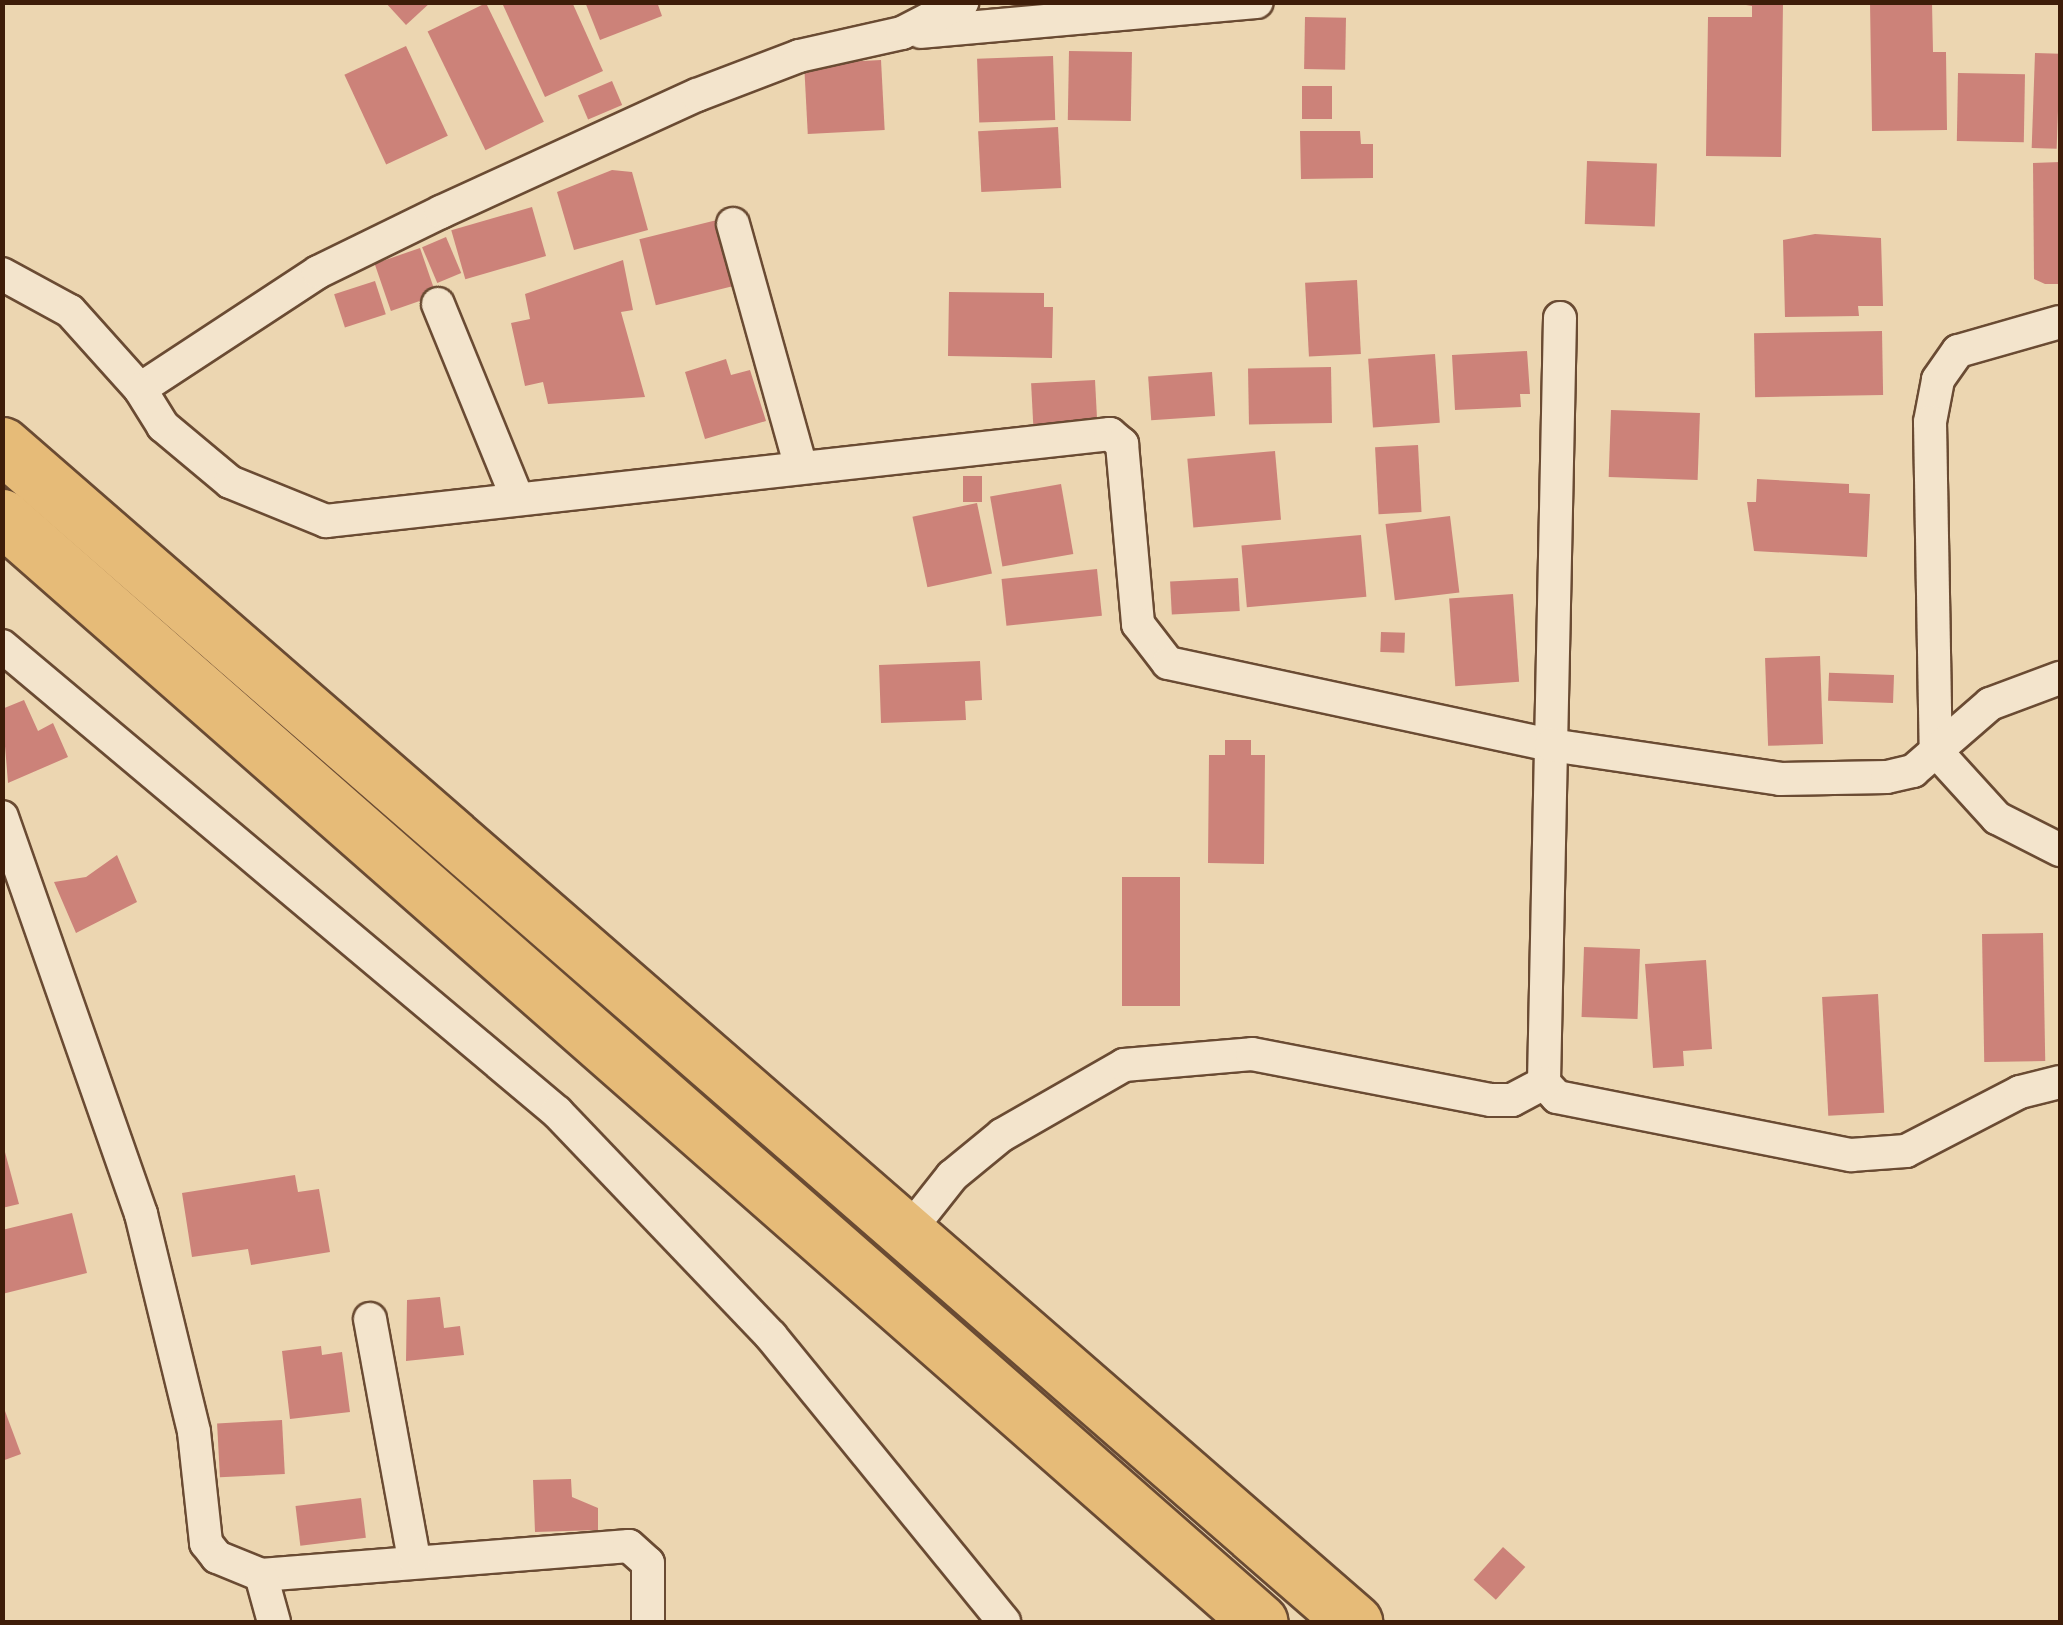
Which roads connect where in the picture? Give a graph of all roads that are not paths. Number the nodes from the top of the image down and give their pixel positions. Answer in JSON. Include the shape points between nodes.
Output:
{"nodes":[{"id":1,"x":962,"y":2,"type":"edge"},
{"id":2,"x":1257,"y":2,"type":"edge"},
{"id":3,"x":1045,"y":12,"type":"edge"},
{"id":4,"x":902,"y":34,"type":"junction"},
{"id":5,"x":733,"y":224,"type":"dead end"},
{"id":6,"x":2,"y":274,"type":"edge"},
{"id":7,"x":438,"y":304,"type":"dead end"},
{"id":8,"x":1560,"y":318,"type":"dead end"},
{"id":9,"x":2060,"y":322,"type":"edge"},
{"id":10,"x":140,"y":389,"type":"junction"},
{"id":11,"x":2,"y":445,"type":"edge"},
{"id":12,"x":800,"y":464,"type":"junction"},
{"id":13,"x":516,"y":494,"type":"junction"},
{"id":14,"x":2,"y":518,"type":"edge"},
{"id":15,"x":2,"y":646,"type":"edge"},
{"id":16,"x":2060,"y":678,"type":"edge"},
{"id":17,"x":1551,"y":745,"type":"junction"},
{"id":18,"x":1936,"y":751,"type":"junction"},
{"id":19,"x":2,"y":817,"type":"edge"},
{"id":20,"x":2060,"y":850,"type":"edge"},
{"id":21,"x":1544,"y":1082,"type":"junction"},
{"id":22,"x":2060,"y":1082,"type":"edge"},
{"id":23,"x":907,"y":1232,"type":"junction"},
{"id":24,"x":370,"y":1319,"type":"dead end"},
{"id":25,"x":414,"y":1558,"type":"junction"},
{"id":26,"x":261,"y":1575,"type":"junction"},
{"id":27,"x":274,"y":1622,"type":"edge"},
{"id":28,"x":648,"y":1622,"type":"edge"},
{"id":29,"x":1004,"y":1622,"type":"edge"},
{"id":30,"x":1260,"y":1622,"type":"edge"},
{"id":31,"x":1354,"y":1622,"type":"edge"}],
"edges":[{"from":1,"to":4,"type":"street"},
{"from":2,"to":3,"type":"street"},
{"from":3,"to":4,"type":"street"},
{"from":4,"to":10,"type":"street","via":[[799,56],[697,94],[440,212],[318,272]]},
{"from":5,"to":12,"type":"street"},
{"from":6,"to":10,"type":"street","via":[[70,311]]},
{"from":7,"to":13,"type":"street"},
{"from":8,"to":17,"type":"street"},
{"from":9,"to":18,"type":"street","via":[[1988,336],[1958,351],[1938,380],[1930,422]]},
{"from":10,"to":13,"type":"street","via":[[197,458],[280,509],[326,521]]},
{"from":11,"to":23,"type":"highway"},
{"from":12,"to":13,"type":"street"},
{"from":12,"to":17,"type":"street","via":[[1110,434],[1122,444],[1138,624],[1168,663]]},
{"from":14,"to":30,"type":"highway"},
{"from":15,"to":29,"type":"street","via":[[557,1112],[771,1336]]},
{"from":16,"to":18,"type":"street","via":[[1990,704]]},
{"from":17,"to":18,"type":"street","via":[[1780,779],[1887,777],[1913,772]]},
{"from":17,"to":21,"type":"street"},
{"from":18,"to":20,"type":"street","via":[[1996,818]]},
{"from":19,"to":26,"type":"street","via":[[34,888],[141,1214],[194,1432],[206,1542]]},
{"from":21,"to":22,"type":"street","via":[[1557,1097],[1850,1155],[1906,1151],[2020,1092]]},
{"from":21,"to":23,"type":"street","via":[[1531,1094],[1490,1100],[1252,1054],[1124,1065],[1002,1135],[952,1176]]},
{"from":23,"to":31,"type":"highway"},
{"from":24,"to":25,"type":"street"},
{"from":25,"to":26,"type":"street"},
{"from":25,"to":28,"type":"street","via":[[629,1546],[648,1563]]},
{"from":26,"to":27,"type":"street"}]}
